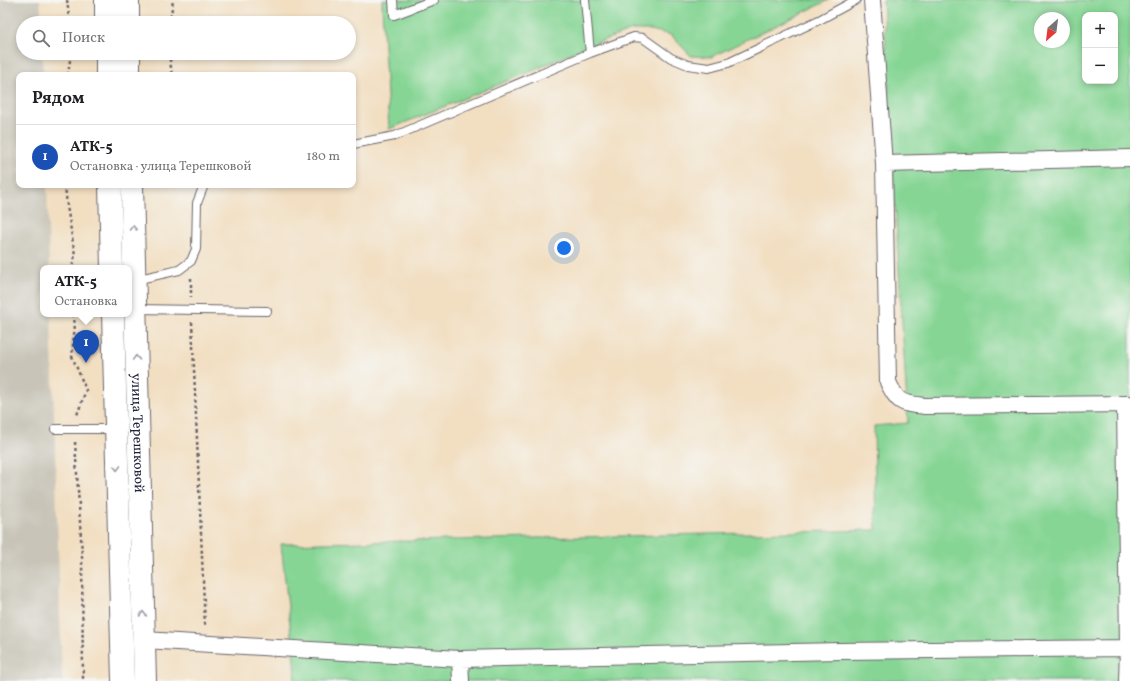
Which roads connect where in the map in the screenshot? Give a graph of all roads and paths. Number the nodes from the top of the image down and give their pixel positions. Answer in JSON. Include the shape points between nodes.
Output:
{"nodes":[{"id":1,"x":67,"y":0,"type":"edge"},
{"id":2,"x":106,"y":0,"type":"edge"},
{"id":3,"x":128,"y":0,"type":"edge"},
{"id":4,"x":173,"y":0,"type":"edge"},
{"id":5,"x":393,"y":0,"type":"edge"},
{"id":6,"x":434,"y":0,"type":"edge"},
{"id":7,"x":585,"y":0,"type":"edge"},
{"id":8,"x":856,"y":0,"type":"edge"},
{"id":9,"x":872,"y":0,"type":"edge"},
{"id":10,"x":69,"y":16,"type":"edge"},
{"id":11,"x":106,"y":16,"type":"edge"},
{"id":12,"x":128,"y":16,"type":"edge"},
{"id":13,"x":171,"y":16,"type":"edge"},
{"id":14,"x":590,"y":53,"type":"junction"},
{"id":15,"x":70,"y":60,"type":"edge"},
{"id":16,"x":107,"y":60,"type":"edge"},
{"id":17,"x":129,"y":60,"type":"edge"},
{"id":18,"x":170,"y":60,"type":"edge"},
{"id":19,"x":68,"y":72,"type":"edge"},
{"id":20,"x":107,"y":72,"type":"edge"},
{"id":21,"x":129,"y":72,"type":"edge"},
{"id":22,"x":172,"y":72,"type":"edge"},
{"id":23,"x":356,"y":143,"type":"edge"},
{"id":24,"x":1130,"y":158,"type":"edge"},
{"id":25,"x":884,"y":164,"type":"junction"},
{"id":26,"x":65,"y":188,"type":"edge"},
{"id":27,"x":110,"y":188,"type":"edge"},
{"id":28,"x":132,"y":188,"type":"edge"},
{"id":29,"x":203,"y":188,"type":"edge"},
{"id":30,"x":191,"y":261,"type":"junction"},
{"id":31,"x":73,"y":265,"type":"edge"},
{"id":32,"x":112,"y":265,"type":"edge"},
{"id":33,"x":134,"y":280,"type":"junction"},
{"id":34,"x":135,"y":309,"type":"junction"},
{"id":35,"x":191,"y":310,"type":"junction"},
{"id":36,"x":267,"y":312,"type":"dead end"},
{"id":37,"x":74,"y":317,"type":"edge"},
{"id":38,"x":113,"y":317,"type":"edge"},
{"id":39,"x":1128,"y":404,"type":"edge"},
{"id":40,"x":55,"y":429,"type":"dead end"},
{"id":41,"x":74,"y":429,"type":"junction"},
{"id":42,"x":116,"y":429,"type":"junction"},
{"id":43,"x":144,"y":640,"type":"junction"},
{"id":44,"x":206,"y":644,"type":"junction"},
{"id":45,"x":1129,"y":648,"type":"edge"},
{"id":46,"x":460,"y":659,"type":"junction"},
{"id":47,"x":84,"y":681,"type":"edge"},
{"id":48,"x":123,"y":681,"type":"edge"},
{"id":49,"x":145,"y":681,"type":"edge"},
{"id":50,"x":461,"y":681,"type":"edge"},
{"id":51,"x":1127,"y":681,"type":"edge"}],
"edges":[{"from":1,"to":10,"type":"path"},
{"from":2,"to":11,"type":"highway"},
{"from":3,"to":12,"type":"highway"},
{"from":4,"to":13,"type":"path"},
{"from":5,"to":6,"type":"lane","via":[[394,15]]},
{"from":7,"to":14,"type":"lane"},
{"from":8,"to":14,"type":"lane","via":[[728,63],[709,68],[688,65],[671,58],[643,38],[634,37]]},
{"from":9,"to":25,"type":"street"},
{"from":14,"to":23,"type":"lane","via":[[401,133]]},
{"from":15,"to":19,"type":"path"},
{"from":16,"to":20,"type":"highway"},
{"from":17,"to":21,"type":"highway"},
{"from":18,"to":22,"type":"path"},
{"from":24,"to":25,"type":"street"},
{"from":25,"to":39,"type":"street","via":[[888,382],[894,396],[906,404],[924,406]]},
{"from":26,"to":31,"type":"path","via":[[75,255]]},
{"from":27,"to":32,"type":"highway"},
{"from":33,"to":28,"type":"highway","name":"улица Терешковой","one_way":true},
{"from":29,"to":30,"type":"lane","via":[[197,203],[196,249]]},
{"from":30,"to":33,"type":"lane","via":[[180,270]]},
{"from":30,"to":35,"type":"path"},
{"from":33,"to":34,"type":"highway","name":"улица Терешковой"},
{"from":34,"to":35,"type":"lane"},
{"from":43,"to":34,"type":"highway","name":"улица Терешковой","one_way":true},
{"from":35,"to":36,"type":"lane"},
{"from":35,"to":44,"type":"path"},
{"from":37,"to":41,"type":"path","via":[[72,356],[86,390]]},
{"from":38,"to":42,"type":"highway","name":"улица Терешковой"},
{"from":39,"to":45,"type":"street"},
{"from":40,"to":41,"type":"lane"},
{"from":41,"to":42,"type":"lane"},
{"from":41,"to":47,"type":"path","via":[[82,554]]},
{"from":42,"to":48,"type":"highway","name":"улица Терешковой","one_way":true},
{"from":43,"to":44,"type":"street"},
{"from":43,"to":49,"type":"highway","name":"улица Терешковой"},
{"from":44,"to":46,"type":"street"},
{"from":45,"to":46,"type":"street"},
{"from":45,"to":51,"type":"street"},
{"from":46,"to":50,"type":"street"}]}
